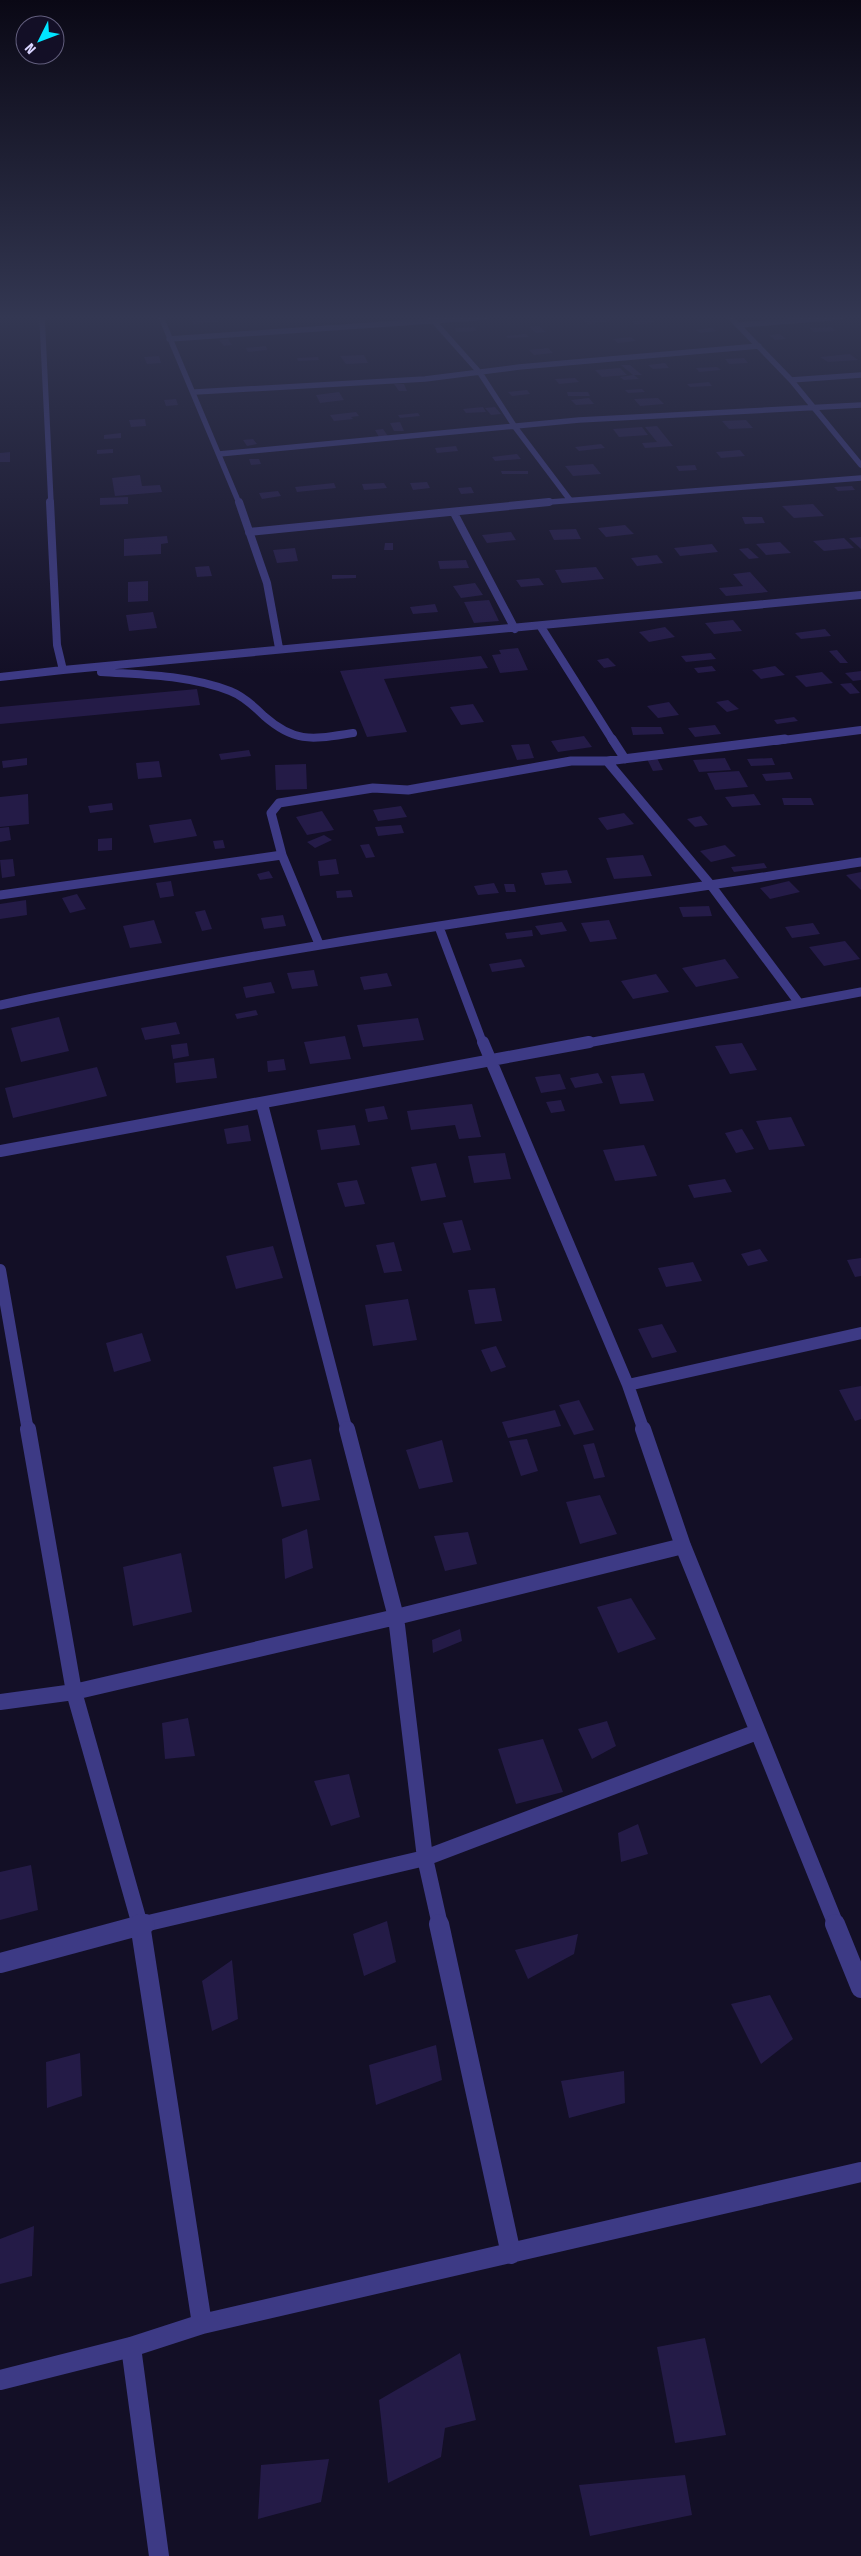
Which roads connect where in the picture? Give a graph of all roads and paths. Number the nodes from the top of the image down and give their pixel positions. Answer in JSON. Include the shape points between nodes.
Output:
{"nodes":[{"id":1,"x":47,"y":436,"type":"edge"},
{"id":2,"x":212,"y":436,"type":"edge"},
{"id":3,"x":413,"y":436,"type":"edge"},
{"id":4,"x":522,"y":436,"type":"edge"},
{"id":5,"x":838,"y":436,"type":"edge"},
{"id":6,"x":219,"y":454,"type":"junction"},
{"id":7,"x":861,"y":465,"type":"edge"},
{"id":8,"x":861,"y":478,"type":"edge"},
{"id":9,"x":570,"y":500,"type":"junction"},
{"id":10,"x":454,"y":513,"type":"junction"},
{"id":11,"x":249,"y":532,"type":"junction"},
{"id":12,"x":861,"y":595,"type":"edge"},
{"id":13,"x":541,"y":627,"type":"junction"},
{"id":14,"x":515,"y":629,"type":"junction"},
{"id":15,"x":279,"y":648,"type":"junction"},
{"id":16,"x":63,"y":670,"type":"junction"},
{"id":17,"x":0,"y":677,"type":"edge"},
{"id":18,"x":861,"y":730,"type":"edge"},
{"id":19,"x":353,"y":733,"type":"dead end"},
{"id":20,"x":624,"y":759,"type":"junction"},
{"id":21,"x":606,"y":761,"type":"junction"},
{"id":22,"x":282,"y":855,"type":"junction"},
{"id":23,"x":861,"y":862,"type":"edge"},
{"id":24,"x":710,"y":884,"type":"junction"},
{"id":25,"x":0,"y":894,"type":"edge"},
{"id":26,"x":439,"y":927,"type":"junction"},
{"id":27,"x":319,"y":944,"type":"junction"},
{"id":28,"x":861,"y":992,"type":"edge"},
{"id":29,"x":799,"y":1003,"type":"junction"},
{"id":30,"x":0,"y":1005,"type":"edge"},
{"id":31,"x":490,"y":1062,"type":"junction"},
{"id":32,"x":262,"y":1104,"type":"junction"},
{"id":33,"x":0,"y":1151,"type":"edge"},
{"id":34,"x":0,"y":1270,"type":"edge"},
{"id":35,"x":861,"y":1333,"type":"edge"},
{"id":36,"x":628,"y":1385,"type":"junction"},
{"id":37,"x":683,"y":1546,"type":"junction"},
{"id":38,"x":396,"y":1618,"type":"junction"},
{"id":39,"x":74,"y":1692,"type":"junction"},
{"id":40,"x":0,"y":1702,"type":"edge"},
{"id":41,"x":757,"y":1732,"type":"junction"},
{"id":42,"x":425,"y":1858,"type":"junction"},
{"id":43,"x":140,"y":1925,"type":"junction"},
{"id":44,"x":0,"y":1963,"type":"edge"},
{"id":45,"x":861,"y":1988,"type":"edge"},
{"id":46,"x":861,"y":2172,"type":"edge"},
{"id":47,"x":511,"y":2254,"type":"junction"},
{"id":48,"x":202,"y":2324,"type":"junction"},
{"id":49,"x":130,"y":2347,"type":"junction"},
{"id":50,"x":0,"y":2380,"type":"edge"},
{"id":51,"x":159,"y":2556,"type":"edge"}],
"edges":[{"from":1,"to":16,"type":"street","via":[[57,645]]},
{"from":2,"to":6,"type":"street"},
{"from":3,"to":6,"type":"street"},
{"from":4,"to":9,"type":"street"},
{"from":5,"to":7,"type":"street"},
{"from":6,"to":11,"type":"street"},
{"from":8,"to":9,"type":"street"},
{"from":9,"to":10,"type":"street"},
{"from":10,"to":11,"type":"street"},
{"from":10,"to":14,"type":"street"},
{"from":11,"to":15,"type":"street","via":[[265,576]]},
{"from":12,"to":13,"type":"street"},
{"from":13,"to":14,"type":"street"},
{"from":13,"to":20,"type":"street"},
{"from":14,"to":15,"type":"street"},
{"from":15,"to":16,"type":"street"},
{"from":16,"to":17,"type":"street"},
{"from":16,"to":19,"type":"street","via":[[158,676],[230,691],[252,703],[296,737]]},
{"from":18,"to":20,"type":"street"},
{"from":20,"to":21,"type":"street"},
{"from":21,"to":22,"type":"street","via":[[571,761],[408,790],[373,788],[286,800],[271,813]]},
{"from":21,"to":24,"type":"street"},
{"from":22,"to":25,"type":"street"},
{"from":22,"to":27,"type":"street"},
{"from":23,"to":24,"type":"street"},
{"from":24,"to":26,"type":"street"},
{"from":24,"to":29,"type":"street"},
{"from":26,"to":27,"type":"street"},
{"from":26,"to":31,"type":"street"},
{"from":27,"to":30,"type":"street","via":[[94,983]]},
{"from":28,"to":29,"type":"street"},
{"from":29,"to":31,"type":"street"},
{"from":31,"to":32,"type":"street"},
{"from":31,"to":36,"type":"street"},
{"from":32,"to":33,"type":"street"},
{"from":32,"to":38,"type":"street"},
{"from":34,"to":39,"type":"street"},
{"from":35,"to":36,"type":"street"},
{"from":36,"to":37,"type":"street"},
{"from":37,"to":38,"type":"street"},
{"from":37,"to":41,"type":"street"},
{"from":38,"to":39,"type":"street"},
{"from":38,"to":42,"type":"street"},
{"from":39,"to":40,"type":"street"},
{"from":39,"to":43,"type":"street"},
{"from":41,"to":42,"type":"street"},
{"from":41,"to":45,"type":"street"},
{"from":42,"to":43,"type":"street"},
{"from":42,"to":47,"type":"street"},
{"from":43,"to":44,"type":"street"},
{"from":43,"to":48,"type":"street"},
{"from":46,"to":47,"type":"street"},
{"from":47,"to":48,"type":"street"},
{"from":48,"to":49,"type":"street"},
{"from":49,"to":50,"type":"street"},
{"from":49,"to":51,"type":"street"}]}
